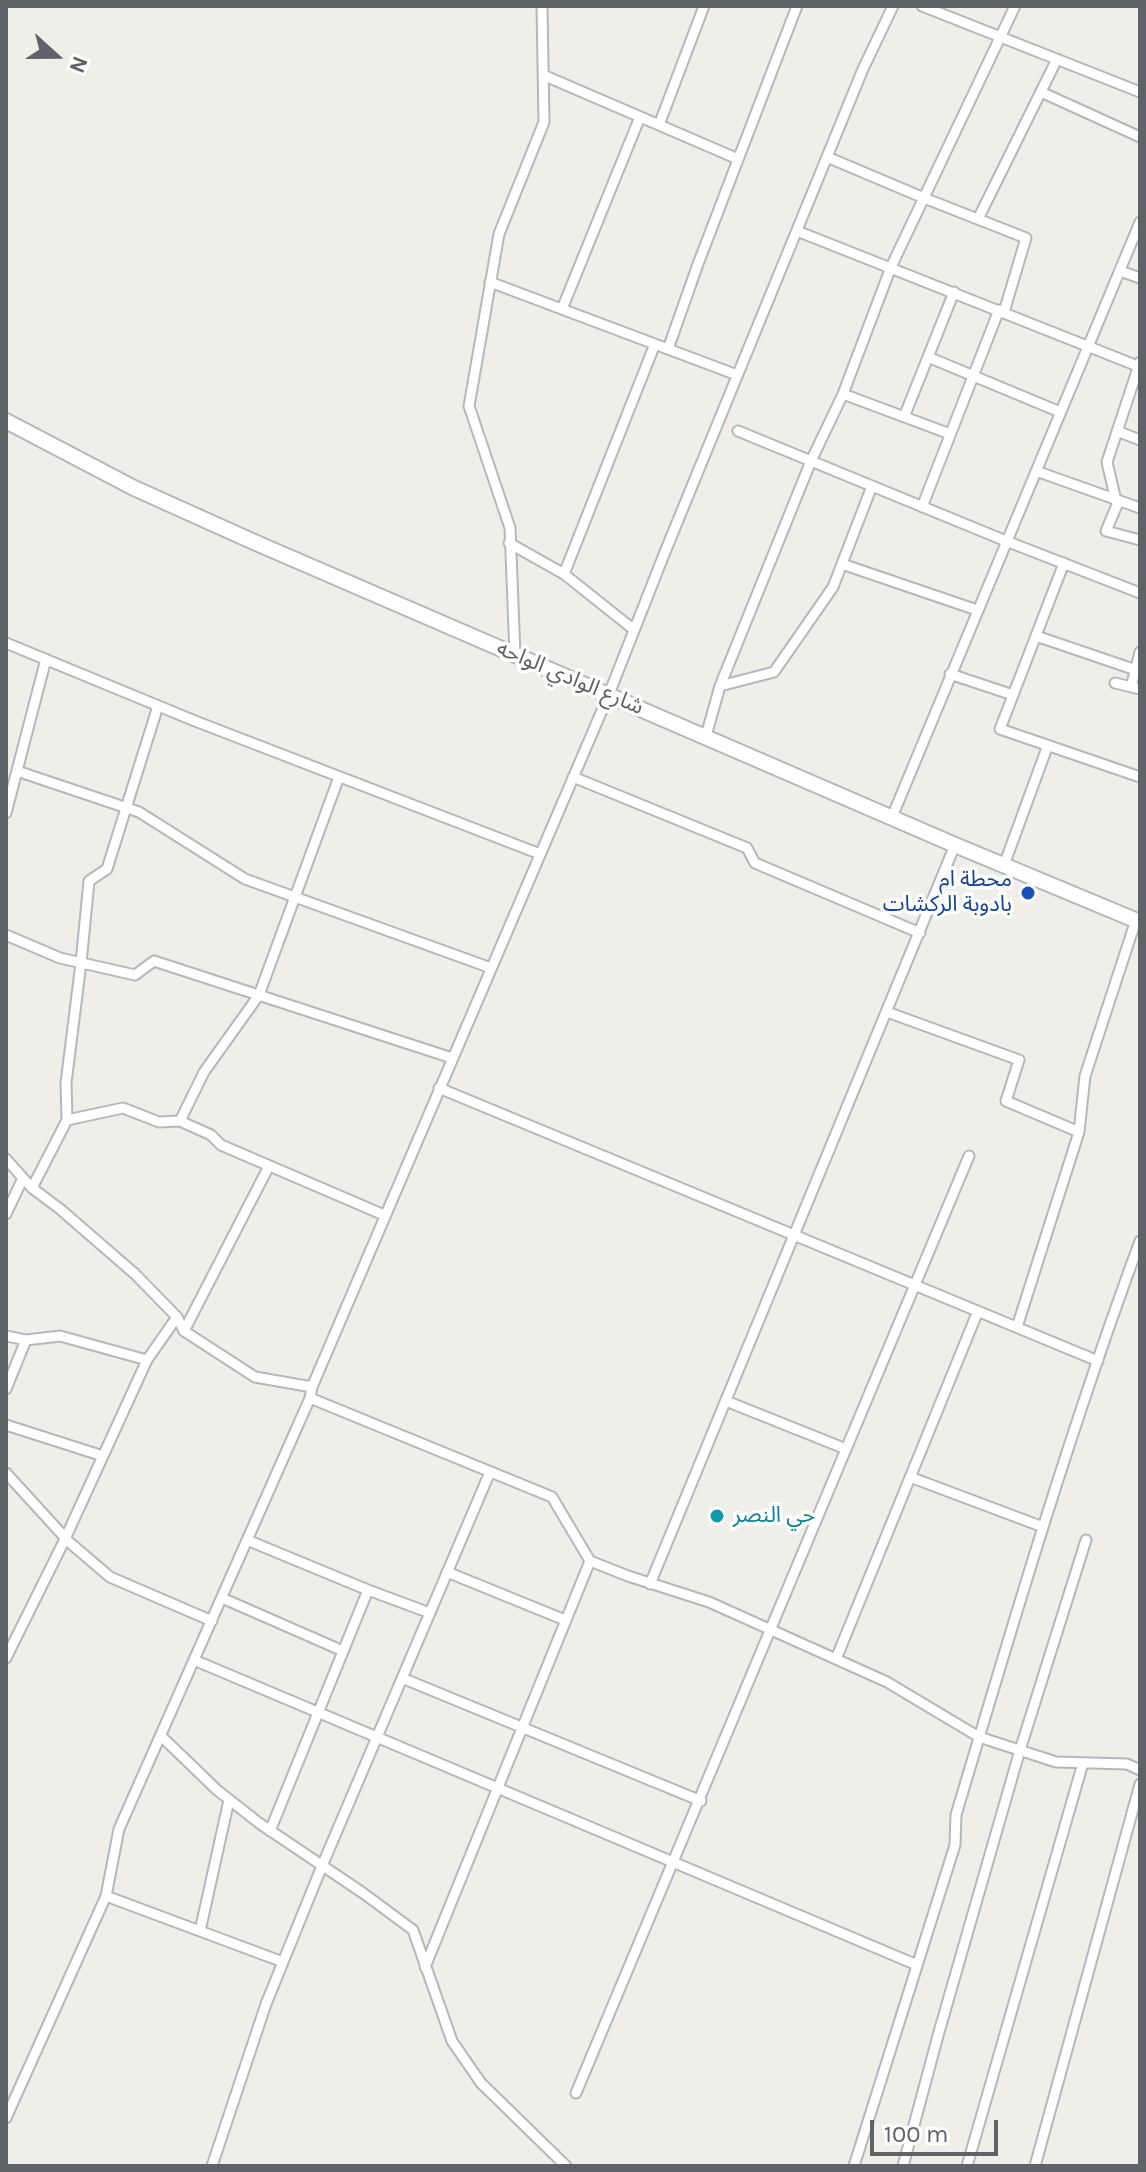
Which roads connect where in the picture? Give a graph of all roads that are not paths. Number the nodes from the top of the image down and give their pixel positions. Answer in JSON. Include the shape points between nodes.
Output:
{"nodes":[{"id":1,"x":542,"y":6,"type":"edge"},
{"id":2,"x":704,"y":6,"type":"edge"},
{"id":3,"x":797,"y":6,"type":"edge"},
{"id":4,"x":922,"y":6,"type":"edge"},
{"id":5,"x":1015,"y":6,"type":"edge"},
{"id":6,"x":891,"y":7,"type":"edge"},
{"id":7,"x":1001,"y":37,"type":"junction"},
{"id":8,"x":1057,"y":59,"type":"junction"},
{"id":9,"x":543,"y":75,"type":"junction"},
{"id":10,"x":1041,"y":92,"type":"junction"},
{"id":11,"x":1140,"y":92,"type":"edge"},
{"id":12,"x":640,"y":117,"type":"junction"},
{"id":13,"x":659,"y":125,"type":"junction"},
{"id":14,"x":1140,"y":137,"type":"edge"},
{"id":15,"x":827,"y":157,"type":"junction"},
{"id":16,"x":738,"y":159,"type":"junction"},
{"id":17,"x":924,"y":198,"type":"junction"},
{"id":18,"x":978,"y":219,"type":"junction"},
{"id":19,"x":1140,"y":222,"type":"edge"},
{"id":20,"x":797,"y":231,"type":"junction"},
{"id":21,"x":891,"y":267,"type":"junction"},
{"id":22,"x":1120,"y":271,"type":"junction"},
{"id":23,"x":1140,"y":278,"type":"edge"},
{"id":24,"x":490,"y":282,"type":"junction"},
{"id":25,"x":954,"y":292,"type":"junction"},
{"id":26,"x":562,"y":309,"type":"junction"},
{"id":27,"x":1001,"y":311,"type":"junction"},
{"id":28,"x":655,"y":344,"type":"junction"},
{"id":29,"x":1088,"y":345,"type":"junction"},
{"id":30,"x":668,"y":349,"type":"junction"},
{"id":31,"x":928,"y":357,"type":"junction"},
{"id":32,"x":1139,"y":365,"type":"edge"},
{"id":33,"x":737,"y":375,"type":"junction"},
{"id":34,"x":973,"y":376,"type":"junction"},
{"id":35,"x":843,"y":394,"type":"junction"},
{"id":36,"x":1060,"y":412,"type":"junction"},
{"id":37,"x":904,"y":417,"type":"junction"},
{"id":38,"x":6,"y":421,"type":"edge"},
{"id":39,"x":738,"y":431,"type":"dead end"},
{"id":40,"x":1117,"y":431,"type":"junction"},
{"id":41,"x":950,"y":434,"type":"junction"},
{"id":42,"x":1140,"y":440,"type":"edge"},
{"id":43,"x":811,"y":461,"type":"junction"},
{"id":44,"x":1036,"y":471,"type":"junction"},
{"id":45,"x":872,"y":486,"type":"junction"},
{"id":46,"x":1115,"y":499,"type":"junction"},
{"id":47,"x":922,"y":507,"type":"junction"},
{"id":48,"x":1140,"y":508,"type":"edge"},
{"id":49,"x":1140,"y":540,"type":"edge"},
{"id":50,"x":1006,"y":541,"type":"junction"},
{"id":51,"x":509,"y":543,"type":"junction"},
{"id":52,"x":1064,"y":563,"type":"junction"},
{"id":53,"x":842,"y":564,"type":"junction"},
{"id":54,"x":564,"y":574,"type":"junction"},
{"id":55,"x":1140,"y":593,"type":"edge"},
{"id":56,"x":977,"y":610,"type":"junction"},
{"id":57,"x":633,"y":629,"type":"junction"},
{"id":58,"x":1036,"y":636,"type":"junction"},
{"id":59,"x":6,"y":643,"type":"edge"},
{"id":60,"x":1140,"y":652,"type":"edge"},
{"id":61,"x":515,"y":655,"type":"junction"},
{"id":62,"x":46,"y":659,"type":"junction"},
{"id":63,"x":1136,"y":670,"type":"junction"},
{"id":64,"x":950,"y":674,"type":"junction"},
{"id":65,"x":1115,"y":683,"type":"dead end"},
{"id":66,"x":720,"y":686,"type":"junction"},
{"id":67,"x":1136,"y":688,"type":"edge"},
{"id":68,"x":609,"y":694,"type":"junction"},
{"id":69,"x":1013,"y":695,"type":"junction"},
{"id":70,"x":158,"y":706,"type":"junction"},
{"id":71,"x":706,"y":736,"type":"junction"},
{"id":72,"x":1048,"y":745,"type":"junction"},
{"id":73,"x":17,"y":771,"type":"junction"},
{"id":74,"x":339,"y":777,"type":"junction"},
{"id":75,"x":573,"y":777,"type":"junction"},
{"id":76,"x":1140,"y":777,"type":"edge"},
{"id":77,"x":126,"y":808,"type":"junction"},
{"id":78,"x":6,"y":813,"type":"edge"},
{"id":79,"x":892,"y":817,"type":"junction"},
{"id":80,"x":955,"y":845,"type":"junction"},
{"id":81,"x":540,"y":854,"type":"junction"},
{"id":82,"x":1004,"y":865,"type":"junction"},
{"id":83,"x":295,"y":897,"type":"junction"},
{"id":84,"x":1138,"y":921,"type":"edge"},
{"id":85,"x":920,"y":933,"type":"junction"},
{"id":86,"x":6,"y":935,"type":"edge"},
{"id":87,"x":81,"y":963,"type":"junction"},
{"id":88,"x":491,"y":968,"type":"junction"},
{"id":89,"x":259,"y":995,"type":"junction"},
{"id":90,"x":887,"y":1012,"type":"junction"},
{"id":91,"x":452,"y":1058,"type":"junction"},
{"id":92,"x":439,"y":1088,"type":"junction"},
{"id":93,"x":67,"y":1120,"type":"junction"},
{"id":94,"x":180,"y":1121,"type":"junction"},
{"id":95,"x":1079,"y":1132,"type":"junction"},
{"id":96,"x":969,"y":1156,"type":"dead end"},
{"id":97,"x":6,"y":1159,"type":"edge"},
{"id":98,"x":269,"y":1166,"type":"junction"},
{"id":99,"x":23,"y":1178,"type":"junction"},
{"id":100,"x":32,"y":1188,"type":"junction"},
{"id":101,"x":6,"y":1214,"type":"edge"},
{"id":102,"x":384,"y":1215,"type":"junction"},
{"id":103,"x":795,"y":1235,"type":"junction"},
{"id":104,"x":1140,"y":1241,"type":"edge"},
{"id":105,"x":915,"y":1285,"type":"junction"},
{"id":106,"x":978,"y":1311,"type":"junction"},
{"id":107,"x":177,"y":1317,"type":"junction"},
{"id":108,"x":1017,"y":1327,"type":"junction"},
{"id":109,"x":184,"y":1331,"type":"junction"},
{"id":110,"x":6,"y":1336,"type":"edge"},
{"id":111,"x":26,"y":1340,"type":"junction"},
{"id":112,"x":147,"y":1360,"type":"junction"},
{"id":113,"x":1098,"y":1361,"type":"junction"},
{"id":114,"x":312,"y":1387,"type":"junction"},
{"id":115,"x":6,"y":1389,"type":"edge"},
{"id":116,"x":310,"y":1398,"type":"junction"},
{"id":117,"x":726,"y":1401,"type":"junction"},
{"id":118,"x":6,"y":1425,"type":"edge"},
{"id":119,"x":846,"y":1449,"type":"junction"},
{"id":120,"x":103,"y":1456,"type":"junction"},
{"id":121,"x":490,"y":1472,"type":"junction"},
{"id":122,"x":6,"y":1473,"type":"edge"},
{"id":123,"x":910,"y":1477,"type":"junction"},
{"id":124,"x":1043,"y":1527,"type":"junction"},
{"id":125,"x":65,"y":1539,"type":"junction"},
{"id":126,"x":247,"y":1540,"type":"junction"},
{"id":127,"x":1086,"y":1540,"type":"dead end"},
{"id":128,"x":590,"y":1561,"type":"junction"},
{"id":129,"x":447,"y":1572,"type":"junction"},
{"id":130,"x":650,"y":1584,"type":"junction"},
{"id":131,"x":368,"y":1590,"type":"junction"},
{"id":132,"x":222,"y":1598,"type":"junction"},
{"id":133,"x":430,"y":1613,"type":"junction"},
{"id":134,"x":565,"y":1620,"type":"junction"},
{"id":135,"x":212,"y":1621,"type":"junction"},
{"id":136,"x":770,"y":1629,"type":"junction"},
{"id":137,"x":343,"y":1651,"type":"junction"},
{"id":138,"x":6,"y":1658,"type":"edge"},
{"id":139,"x":836,"y":1659,"type":"junction"},
{"id":140,"x":194,"y":1660,"type":"junction"},
{"id":141,"x":402,"y":1678,"type":"junction"},
{"id":142,"x":318,"y":1712,"type":"junction"},
{"id":143,"x":522,"y":1727,"type":"junction"},
{"id":144,"x":161,"y":1736,"type":"junction"},
{"id":145,"x":377,"y":1737,"type":"junction"},
{"id":146,"x":979,"y":1737,"type":"junction"},
{"id":147,"x":1020,"y":1750,"type":"junction"},
{"id":148,"x":1083,"y":1763,"type":"junction"},
{"id":149,"x":1140,"y":1770,"type":"edge"},
{"id":150,"x":1140,"y":1784,"type":"edge"},
{"id":151,"x":498,"y":1788,"type":"junction"},
{"id":152,"x":229,"y":1800,"type":"junction"},
{"id":153,"x":701,"y":1801,"type":"junction"},
{"id":154,"x":270,"y":1831,"type":"junction"},
{"id":155,"x":675,"y":1862,"type":"junction"},
{"id":156,"x":322,"y":1866,"type":"junction"},
{"id":157,"x":106,"y":1896,"type":"junction"},
{"id":158,"x":200,"y":1931,"type":"junction"},
{"id":159,"x":283,"y":1962,"type":"junction"},
{"id":160,"x":917,"y":1965,"type":"junction"},
{"id":161,"x":425,"y":1967,"type":"junction"},
{"id":162,"x":576,"y":2093,"type":"dead end"},
{"id":163,"x":6,"y":2118,"type":"edge"},
{"id":164,"x":212,"y":2166,"type":"edge"},
{"id":165,"x":566,"y":2166,"type":"edge"},
{"id":166,"x":854,"y":2166,"type":"edge"},
{"id":167,"x":903,"y":2166,"type":"edge"},
{"id":168,"x":967,"y":2166,"type":"edge"},
{"id":169,"x":1035,"y":2166,"type":"edge"}],
"edges":[{"from":1,"to":9,"type":"street"},
{"from":2,"to":13,"type":"street"},
{"from":3,"to":16,"type":"street"},
{"from":4,"to":7,"type":"street"},
{"from":5,"to":7,"type":"street"},
{"from":6,"to":15,"type":"street"},
{"from":7,"to":8,"type":"street"},
{"from":7,"to":17,"type":"street"},
{"from":8,"to":10,"type":"street"},
{"from":8,"to":11,"type":"street"},
{"from":9,"to":12,"type":"street"},
{"from":9,"to":24,"type":"street","via":[[544,122],[499,234]]},
{"from":10,"to":14,"type":"street"},
{"from":10,"to":18,"type":"street"},
{"from":12,"to":13,"type":"street"},
{"from":12,"to":26,"type":"street"},
{"from":13,"to":16,"type":"street"},
{"from":15,"to":17,"type":"street"},
{"from":15,"to":20,"type":"street"},
{"from":16,"to":30,"type":"street"},
{"from":17,"to":18,"type":"street"},
{"from":17,"to":21,"type":"street"},
{"from":18,"to":27,"type":"street","via":[[1026,238]]},
{"from":19,"to":22,"type":"street"},
{"from":20,"to":21,"type":"street"},
{"from":20,"to":33,"type":"street"},
{"from":21,"to":25,"type":"street"},
{"from":21,"to":35,"type":"street"},
{"from":22,"to":23,"type":"street"},
{"from":22,"to":29,"type":"street"},
{"from":24,"to":26,"type":"street"},
{"from":24,"to":51,"type":"street","via":[[469,406],[510,528]]},
{"from":25,"to":27,"type":"street"},
{"from":25,"to":31,"type":"street"},
{"from":26,"to":28,"type":"street"},
{"from":27,"to":29,"type":"street"},
{"from":27,"to":34,"type":"street"},
{"from":28,"to":30,"type":"street"},
{"from":28,"to":54,"type":"street"},
{"from":29,"to":32,"type":"street"},
{"from":29,"to":36,"type":"street"},
{"from":30,"to":33,"type":"street"},
{"from":31,"to":34,"type":"street"},
{"from":31,"to":37,"type":"street"},
{"from":32,"to":40,"type":"street"},
{"from":33,"to":57,"type":"street"},
{"from":34,"to":36,"type":"street"},
{"from":34,"to":41,"type":"street"},
{"from":35,"to":37,"type":"street"},
{"from":35,"to":43,"type":"street"},
{"from":36,"to":44,"type":"street"},
{"from":37,"to":41,"type":"street"},
{"from":38,"to":61,"type":"main road","name":"شارع الوادي الواحه","via":[[134,488]]},
{"from":39,"to":43,"type":"street"},
{"from":40,"to":42,"type":"street"},
{"from":40,"to":46,"type":"street","via":[[1107,462]]},
{"from":41,"to":47,"type":"street"},
{"from":43,"to":45,"type":"street"},
{"from":43,"to":66,"type":"street"},
{"from":44,"to":46,"type":"street"},
{"from":44,"to":50,"type":"street"},
{"from":45,"to":47,"type":"street"},
{"from":45,"to":53,"type":"street"},
{"from":46,"to":48,"type":"street"},
{"from":46,"to":49,"type":"street","via":[[1106,531]]},
{"from":47,"to":50,"type":"street"},
{"from":50,"to":52,"type":"street"},
{"from":50,"to":56,"type":"street"},
{"from":51,"to":54,"type":"street"},
{"from":51,"to":61,"type":"street"},
{"from":52,"to":55,"type":"street"},
{"from":52,"to":58,"type":"street"},
{"from":53,"to":56,"type":"street"},
{"from":53,"to":66,"type":"street","via":[[833,587],[774,672]]},
{"from":54,"to":57,"type":"street"},
{"from":56,"to":64,"type":"street"},
{"from":57,"to":68,"type":"street"},
{"from":58,"to":63,"type":"street"},
{"from":58,"to":69,"type":"street"},
{"from":59,"to":62,"type":"street"},
{"from":60,"to":63,"type":"street"},
{"from":61,"to":68,"type":"main road","name":"شارع الوادي الواحه"},
{"from":62,"to":70,"type":"street"},
{"from":62,"to":73,"type":"street"},
{"from":63,"to":67,"type":"street"},
{"from":64,"to":69,"type":"street"},
{"from":64,"to":79,"type":"street"},
{"from":65,"to":67,"type":"street"},
{"from":66,"to":71,"type":"street"},
{"from":68,"to":71,"type":"main road","name":"شارع الوادي الواحه"},
{"from":68,"to":75,"type":"street"},
{"from":69,"to":72,"type":"street","via":[[1000,729]]},
{"from":70,"to":74,"type":"street"},
{"from":70,"to":77,"type":"street"},
{"from":71,"to":79,"type":"main road","name":"شارع الوادي الواحه"},
{"from":72,"to":76,"type":"street"},
{"from":72,"to":82,"type":"street"},
{"from":73,"to":77,"type":"street"},
{"from":73,"to":78,"type":"street"},
{"from":74,"to":81,"type":"street"},
{"from":74,"to":83,"type":"street"},
{"from":75,"to":81,"type":"street"},
{"from":75,"to":85,"type":"street","via":[[747,848],[755,863]]},
{"from":77,"to":83,"type":"street","via":[[245,879]]},
{"from":77,"to":87,"type":"street","via":[[107,869],[89,881]]},
{"from":79,"to":80,"type":"main road","name":"شارع الوادي الواحه"},
{"from":80,"to":82,"type":"main road","name":"شارع الوادي الواحه"},
{"from":80,"to":85,"type":"street"},
{"from":81,"to":88,"type":"street"},
{"from":82,"to":84,"type":"main road","name":"شارع الوادي الواحه"},
{"from":83,"to":88,"type":"street"},
{"from":83,"to":89,"type":"street"},
{"from":84,"to":95,"type":"street","via":[[1085,1076]]},
{"from":85,"to":90,"type":"street"},
{"from":86,"to":87,"type":"street"},
{"from":87,"to":89,"type":"street","via":[[135,975],[154,961]]},
{"from":87,"to":93,"type":"street","via":[[66,1083]]},
{"from":88,"to":91,"type":"street"},
{"from":89,"to":91,"type":"street"},
{"from":89,"to":94,"type":"street","via":[[204,1072]]},
{"from":90,"to":95,"type":"street","via":[[1019,1060],[1006,1101]]},
{"from":90,"to":103,"type":"street"},
{"from":91,"to":92,"type":"street"},
{"from":92,"to":102,"type":"street"},
{"from":92,"to":103,"type":"street"},
{"from":93,"to":94,"type":"street","via":[[123,1108],[159,1122]]},
{"from":93,"to":100,"type":"street"},
{"from":94,"to":98,"type":"street"},
{"from":95,"to":108,"type":"street"},
{"from":96,"to":105,"type":"street"},
{"from":97,"to":99,"type":"street"},
{"from":98,"to":102,"type":"street"},
{"from":98,"to":109,"type":"street"},
{"from":99,"to":100,"type":"street"},
{"from":99,"to":101,"type":"street"},
{"from":100,"to":107,"type":"street","via":[[135,1274]]},
{"from":102,"to":114,"type":"street"},
{"from":103,"to":105,"type":"street"},
{"from":103,"to":117,"type":"street"},
{"from":104,"to":113,"type":"street"},
{"from":105,"to":106,"type":"street"},
{"from":105,"to":119,"type":"street"},
{"from":106,"to":108,"type":"street"},
{"from":106,"to":123,"type":"street"},
{"from":107,"to":109,"type":"street"},
{"from":107,"to":112,"type":"street"},
{"from":108,"to":113,"type":"street"},
{"from":109,"to":114,"type":"street","via":[[255,1377]]},
{"from":110,"to":111,"type":"street"},
{"from":111,"to":112,"type":"street","via":[[60,1336]]},
{"from":111,"to":115,"type":"street"},
{"from":112,"to":120,"type":"street"},
{"from":113,"to":124,"type":"street"},
{"from":114,"to":116,"type":"street"},
{"from":116,"to":121,"type":"street"},
{"from":116,"to":126,"type":"street"},
{"from":117,"to":119,"type":"street"},
{"from":117,"to":130,"type":"street"},
{"from":118,"to":120,"type":"street"},
{"from":119,"to":136,"type":"street"},
{"from":120,"to":125,"type":"street"},
{"from":121,"to":128,"type":"street","via":[[552,1497]]},
{"from":121,"to":129,"type":"street"},
{"from":122,"to":125,"type":"street"},
{"from":123,"to":124,"type":"street"},
{"from":123,"to":139,"type":"street"},
{"from":124,"to":146,"type":"street"},
{"from":125,"to":135,"type":"street","via":[[110,1577]]},
{"from":125,"to":138,"type":"street"},
{"from":126,"to":131,"type":"street"},
{"from":126,"to":132,"type":"street"},
{"from":127,"to":147,"type":"street"},
{"from":128,"to":130,"type":"street"},
{"from":128,"to":134,"type":"street"},
{"from":129,"to":133,"type":"street"},
{"from":129,"to":134,"type":"street"},
{"from":130,"to":136,"type":"street"},
{"from":131,"to":133,"type":"street"},
{"from":131,"to":137,"type":"street"},
{"from":132,"to":135,"type":"street"},
{"from":132,"to":137,"type":"street"},
{"from":133,"to":141,"type":"street"},
{"from":134,"to":143,"type":"street"},
{"from":135,"to":140,"type":"street"},
{"from":136,"to":139,"type":"street"},
{"from":136,"to":153,"type":"street"},
{"from":137,"to":142,"type":"street"},
{"from":139,"to":146,"type":"street","via":[[887,1682]]},
{"from":140,"to":142,"type":"street"},
{"from":140,"to":144,"type":"street"},
{"from":141,"to":143,"type":"street"},
{"from":141,"to":145,"type":"street"},
{"from":142,"to":145,"type":"street"},
{"from":142,"to":154,"type":"street"},
{"from":143,"to":151,"type":"street"},
{"from":143,"to":153,"type":"street"},
{"from":144,"to":152,"type":"street"},
{"from":144,"to":157,"type":"street","via":[[119,1829]]},
{"from":145,"to":151,"type":"street"},
{"from":145,"to":156,"type":"street"},
{"from":146,"to":147,"type":"street"},
{"from":146,"to":160,"type":"street","via":[[956,1815],[955,1845]]},
{"from":147,"to":148,"type":"street","via":[[1056,1762]]},
{"from":147,"to":167,"type":"street"},
{"from":148,"to":149,"type":"street","via":[[1127,1764]]},
{"from":148,"to":168,"type":"street"},
{"from":150,"to":169,"type":"street"},
{"from":151,"to":155,"type":"street"},
{"from":151,"to":161,"type":"street"},
{"from":152,"to":154,"type":"street"},
{"from":152,"to":158,"type":"street"},
{"from":153,"to":155,"type":"street"},
{"from":154,"to":156,"type":"street"},
{"from":155,"to":160,"type":"street"},
{"from":155,"to":162,"type":"street"},
{"from":156,"to":159,"type":"street"},
{"from":156,"to":161,"type":"street","via":[[413,1930]]},
{"from":157,"to":158,"type":"street"},
{"from":157,"to":163,"type":"street"},
{"from":158,"to":159,"type":"street"},
{"from":159,"to":164,"type":"street"},
{"from":160,"to":166,"type":"street"},
{"from":161,"to":165,"type":"street","via":[[452,2041],[466,2062]]}]}
